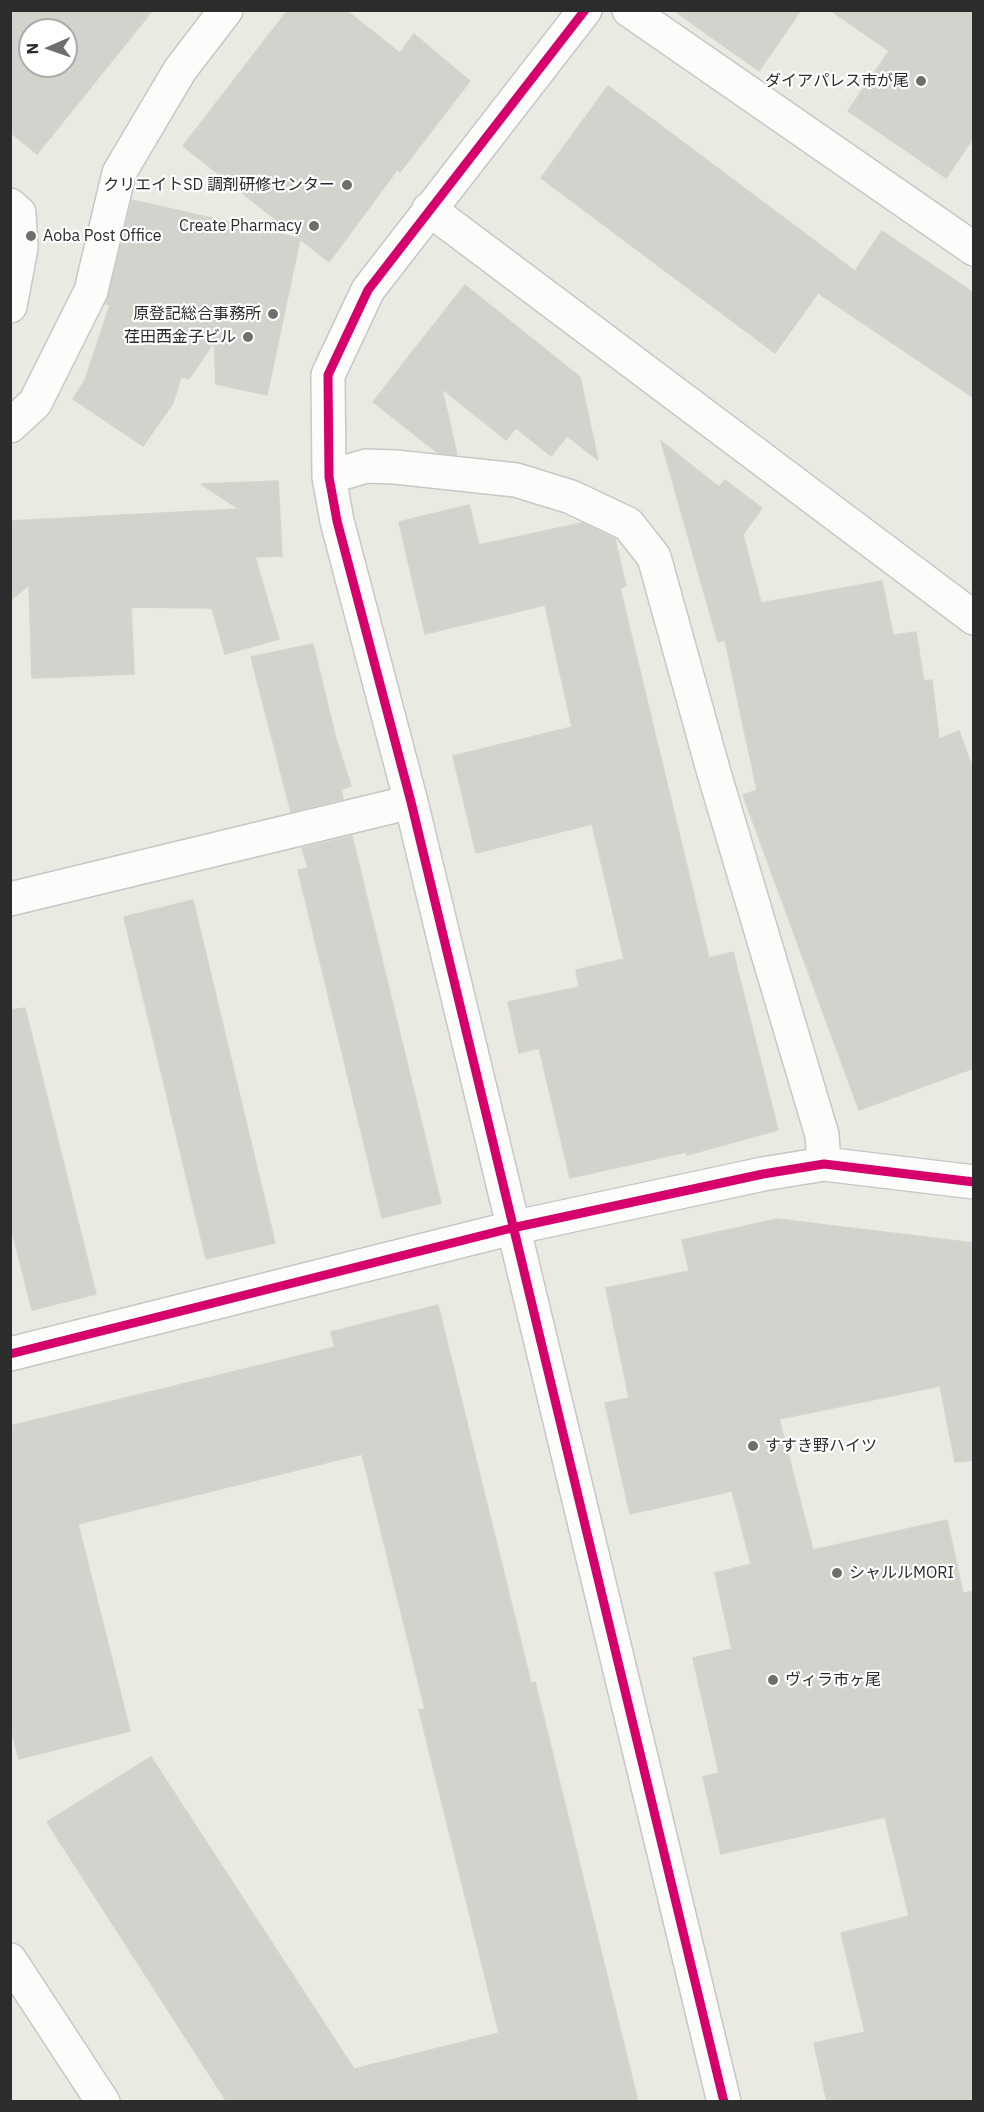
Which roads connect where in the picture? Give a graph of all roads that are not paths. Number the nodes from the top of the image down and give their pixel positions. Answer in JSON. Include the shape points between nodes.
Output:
{"nodes":[{"id":1,"x":226,"y":10,"type":"edge"},
{"id":2,"x":585,"y":10,"type":"edge"},
{"id":3,"x":628,"y":10,"type":"edge"},
{"id":4,"x":10,"y":205,"type":"edge"},
{"id":5,"x":429,"y":209,"type":"junction"},
{"id":6,"x":974,"y":249,"type":"edge"},
{"id":7,"x":10,"y":306,"type":"edge"},
{"id":8,"x":10,"y":426,"type":"edge"},
{"id":9,"x":329,"y":477,"type":"junction"},
{"id":10,"x":974,"y":618,"type":"edge"},
{"id":11,"x":411,"y":802,"type":"junction"},
{"id":12,"x":10,"y":898,"type":"edge"},
{"id":13,"x":824,"y":1164,"type":"junction"},
{"id":14,"x":974,"y":1182,"type":"edge"},
{"id":15,"x":512,"y":1228,"type":"junction"},
{"id":16,"x":10,"y":1354,"type":"edge"},
{"id":17,"x":10,"y":1960,"type":"edge"},
{"id":18,"x":103,"y":2102,"type":"edge"},
{"id":19,"x":724,"y":2102,"type":"edge"}],
"edges":[{"from":1,"to":8,"type":"street","via":[[180,70],[119,173],[91,291],[35,403]]},
{"from":2,"to":5,"type":"street"},
{"from":3,"to":6,"type":"street"},
{"from":4,"to":7,"type":"street","via":[[20,213],[21,248]]},
{"from":5,"to":9,"type":"street","via":[[368,290],[328,375]]},
{"from":5,"to":10,"type":"street"},
{"from":9,"to":11,"type":"street","via":[[337,521]]},
{"from":9,"to":13,"type":"street","via":[[366,466],[516,480],[571,497],[628,524],[654,557],[822,1135]]},
{"from":11,"to":12,"type":"street"},
{"from":11,"to":15,"type":"street"},
{"from":13,"to":14,"type":"street"},
{"from":13,"to":15,"type":"street"},
{"from":15,"to":16,"type":"street"},
{"from":15,"to":19,"type":"street"},
{"from":17,"to":18,"type":"street"}]}
